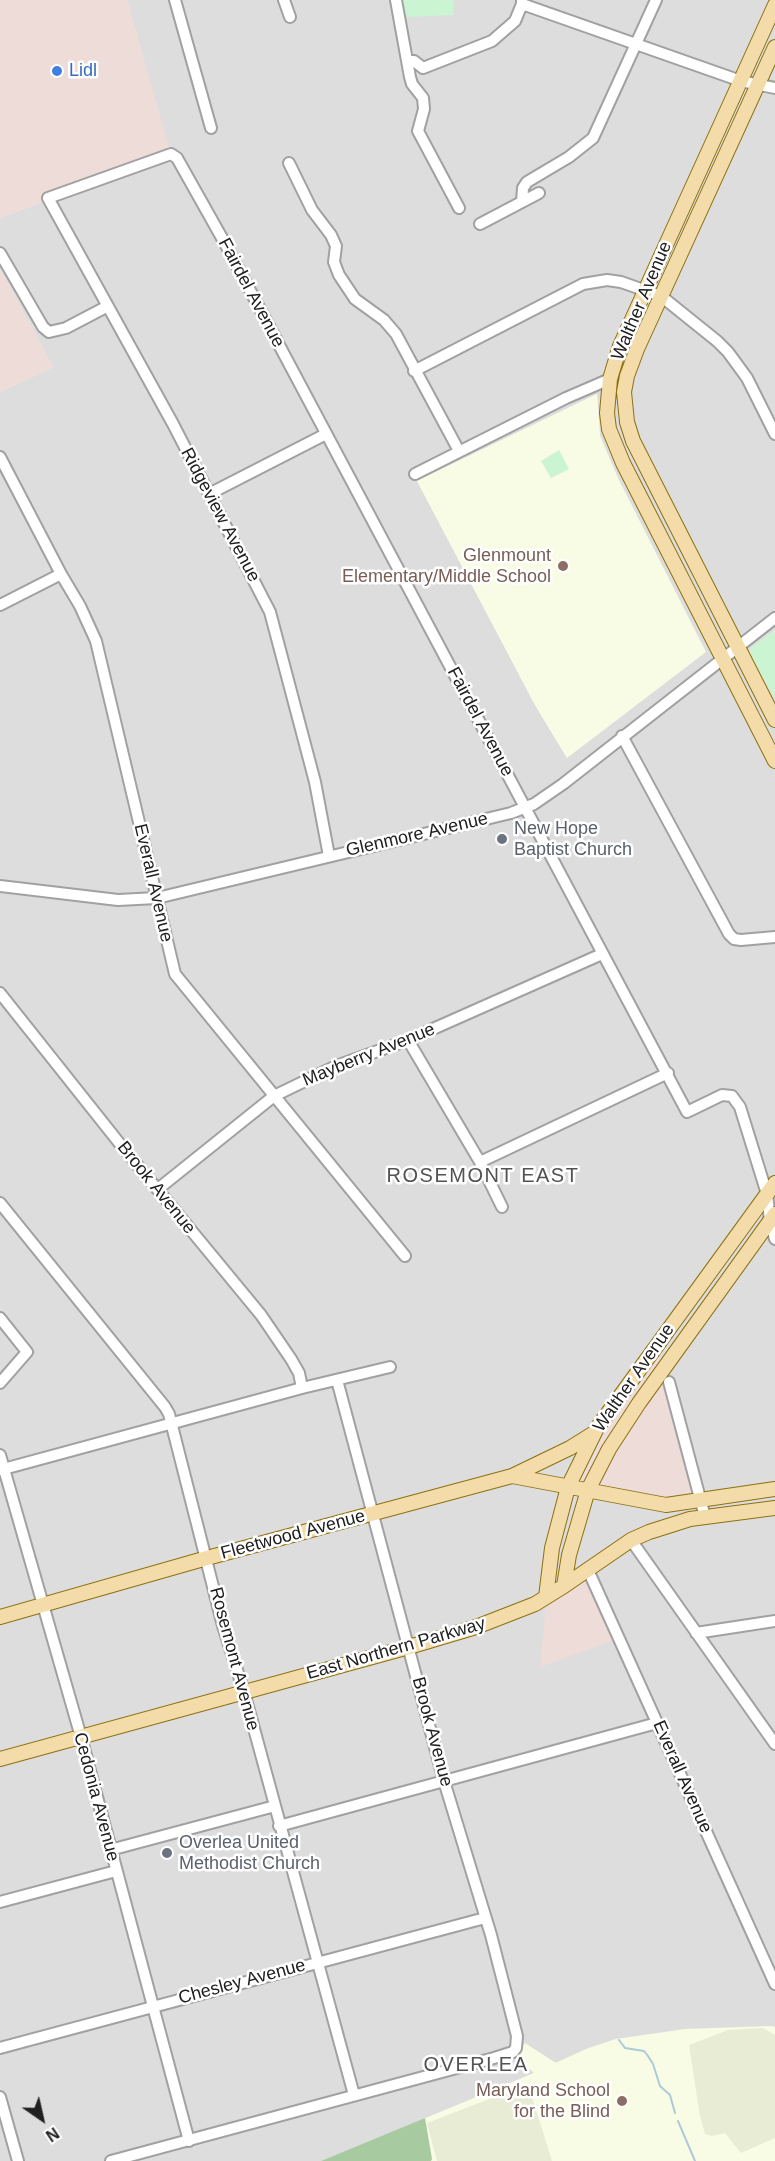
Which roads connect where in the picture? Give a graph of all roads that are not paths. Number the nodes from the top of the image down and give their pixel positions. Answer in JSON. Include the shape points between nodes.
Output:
{"nodes":[{"id":1,"x":175,"y":0,"type":"edge"},
{"id":2,"x":284,"y":0,"type":"edge"},
{"id":3,"x":396,"y":0,"type":"edge"},
{"id":4,"x":656,"y":0,"type":"edge"},
{"id":5,"x":522,"y":2,"type":"edge"},
{"id":6,"x":775,"y":5,"type":"edge"},
{"id":7,"x":290,"y":17,"type":"dead end"},
{"id":8,"x":637,"y":45,"type":"junction"},
{"id":9,"x":775,"y":47,"type":"edge"},
{"id":10,"x":408,"y":62,"type":"junction"},
{"id":11,"x":741,"y":81,"type":"junction"},
{"id":12,"x":758,"y":85,"type":"junction"},
{"id":13,"x":775,"y":88,"type":"edge"},
{"id":14,"x":211,"y":128,"type":"dead end"},
{"id":15,"x":289,"y":163,"type":"dead end"},
{"id":16,"x":538,"y":193,"type":"dead end"},
{"id":17,"x":48,"y":198,"type":"joint"},
{"id":18,"x":522,"y":202,"type":"junction"},
{"id":19,"x":459,"y":208,"type":"dead end"},
{"id":20,"x":480,"y":224,"type":"dead end"},
{"id":21,"x":0,"y":253,"type":"edge"},
{"id":22,"x":645,"y":290,"type":"junction"},
{"id":23,"x":662,"y":296,"type":"junction"},
{"id":24,"x":108,"y":306,"type":"junction"},
{"id":25,"x":414,"y":371,"type":"junction"},
{"id":26,"x":610,"y":379,"type":"junction"},
{"id":27,"x":326,"y":434,"type":"junction"},
{"id":28,"x":775,"y":434,"type":"edge"},
{"id":29,"x":459,"y":452,"type":"junction"},
{"id":30,"x":0,"y":457,"type":"edge"},
{"id":31,"x":415,"y":474,"type":"dead end"},
{"id":32,"x":209,"y":494,"type":"junction"},
{"id":33,"x":61,"y":574,"type":"junction"},
{"id":34,"x":0,"y":605,"type":"edge"},
{"id":35,"x":775,"y":618,"type":"edge"},
{"id":36,"x":738,"y":647,"type":"junction"},
{"id":37,"x":723,"y":659,"type":"junction"},
{"id":38,"x":775,"y":720,"type":"edge"},
{"id":39,"x":622,"y":736,"type":"junction"},
{"id":40,"x":775,"y":761,"type":"edge"},
{"id":41,"x":526,"y":808,"type":"junction"},
{"id":42,"x":329,"y":856,"type":"junction"},
{"id":43,"x":0,"y":886,"type":"edge"},
{"id":44,"x":157,"y":898,"type":"junction"},
{"id":45,"x":775,"y":937,"type":"edge"},
{"id":46,"x":602,"y":954,"type":"junction"},
{"id":47,"x":0,"y":993,"type":"edge"},
{"id":48,"x":408,"y":1040,"type":"junction"},
{"id":49,"x":668,"y":1073,"type":"junction"},
{"id":50,"x":274,"y":1096,"type":"junction"},
{"id":51,"x":480,"y":1162,"type":"junction"},
{"id":52,"x":158,"y":1189,"type":"junction"},
{"id":53,"x":771,"y":1189,"type":"edge"},
{"id":54,"x":0,"y":1203,"type":"edge"},
{"id":55,"x":502,"y":1207,"type":"dead end"},
{"id":56,"x":773,"y":1217,"type":"edge"},
{"id":57,"x":775,"y":1239,"type":"edge"},
{"id":58,"x":405,"y":1256,"type":"dead end"},
{"id":59,"x":0,"y":1318,"type":"edge"},
{"id":60,"x":390,"y":1367,"type":"dead end"},
{"id":61,"x":337,"y":1380,"type":"junction"},
{"id":62,"x":669,"y":1382,"type":"dead end"},
{"id":63,"x":0,"y":1383,"type":"edge"},
{"id":64,"x":302,"y":1388,"type":"junction"},
{"id":65,"x":171,"y":1423,"type":"junction"},
{"id":66,"x":594,"y":1433,"type":"junction"},
{"id":67,"x":0,"y":1455,"type":"edge"},
{"id":68,"x":2,"y":1469,"type":"edge"},
{"id":69,"x":512,"y":1476,"type":"junction"},
{"id":70,"x":568,"y":1487,"type":"junction"},
{"id":71,"x":775,"y":1489,"type":"edge"},
{"id":72,"x":588,"y":1490,"type":"junction"},
{"id":73,"x":701,"y":1501,"type":"junction"},
{"id":74,"x":775,"y":1508,"type":"edge"},
{"id":75,"x":372,"y":1515,"type":"junction"},
{"id":76,"x":705,"y":1517,"type":"junction"},
{"id":77,"x":631,"y":1540,"type":"junction"},
{"id":78,"x":207,"y":1558,"type":"junction"},
{"id":79,"x":588,"y":1570,"type":"junction"},
{"id":80,"x":564,"y":1586,"type":"junction"},
{"id":81,"x":546,"y":1597,"type":"junction"},
{"id":82,"x":44,"y":1605,"type":"junction"},
{"id":83,"x":0,"y":1617,"type":"edge"},
{"id":84,"x":775,"y":1622,"type":"edge"},
{"id":85,"x":696,"y":1633,"type":"junction"},
{"id":86,"x":409,"y":1647,"type":"junction"},
{"id":87,"x":244,"y":1692,"type":"junction"},
{"id":88,"x":657,"y":1723,"type":"junction"},
{"id":89,"x":81,"y":1737,"type":"junction"},
{"id":90,"x":775,"y":1744,"type":"edge"},
{"id":91,"x":0,"y":1758,"type":"edge"},
{"id":92,"x":444,"y":1781,"type":"junction"},
{"id":93,"x":275,"y":1806,"type":"junction"},
{"id":94,"x":279,"y":1826,"type":"junction"},
{"id":95,"x":110,"y":1850,"type":"junction"},
{"id":96,"x":116,"y":1871,"type":"junction"},
{"id":97,"x":0,"y":1902,"type":"edge"},
{"id":98,"x":485,"y":1918,"type":"junction"},
{"id":99,"x":318,"y":1962,"type":"junction"},
{"id":100,"x":775,"y":1984,"type":"edge"},
{"id":101,"x":153,"y":2005,"type":"junction"},
{"id":102,"x":0,"y":2048,"type":"edge"},
{"id":103,"x":354,"y":2095,"type":"junction"},
{"id":104,"x":0,"y":2097,"type":"edge"},
{"id":105,"x":189,"y":2140,"type":"junction"},
{"id":106,"x":18,"y":2161,"type":"edge"},
{"id":107,"x":111,"y":2161,"type":"edge"}],
"edges":[{"from":1,"to":14,"type":"street"},
{"from":2,"to":7,"type":"street"},
{"from":3,"to":10,"type":"street"},
{"from":4,"to":8,"type":"street"},
{"from":5,"to":8,"type":"street"},
{"from":5,"to":10,"type":"street","via":[[515,21],[492,41],[423,68],[414,61]]},
{"from":6,"to":11,"type":"main road","name":"Walther Avenue"},
{"from":8,"to":11,"type":"street"},
{"from":8,"to":18,"type":"street","via":[[593,138],[536,176],[523,188]]},
{"from":9,"to":12,"type":"main road","name":"Walther Avenue"},
{"from":10,"to":19,"type":"street","via":[[412,84],[423,98],[418,131]]},
{"from":11,"to":12,"type":"street"},
{"from":11,"to":22,"type":"main road","name":"Walther Avenue"},
{"from":12,"to":13,"type":"street"},
{"from":12,"to":23,"type":"main road","name":"Walther Avenue"},
{"from":15,"to":25,"type":"street","via":[[312,210],[336,246],[334,262],[339,275],[355,299],[396,334]]},
{"from":16,"to":18,"type":"street"},
{"from":17,"to":24,"type":"street","name":"Ridgeview Avenue"},
{"from":17,"to":27,"type":"street","name":"Fairdel Avenue","via":[[171,154],[177,158]]},
{"from":18,"to":20,"type":"street"},
{"from":21,"to":24,"type":"street","via":[[49,332],[66,328]]},
{"from":22,"to":23,"type":"street"},
{"from":22,"to":25,"type":"street","via":[[607,280],[583,284]]},
{"from":22,"to":26,"type":"main road","name":"Walther Avenue"},
{"from":23,"to":28,"type":"street","via":[[728,352],[747,378]]},
{"from":23,"to":36,"type":"main road","name":"Walther Avenue","via":[[627,376],[627,422],[645,466]]},
{"from":24,"to":32,"type":"street","name":"Ridgeview Avenue"},
{"from":25,"to":29,"type":"street"},
{"from":26,"to":29,"type":"street"},
{"from":26,"to":37,"type":"main road","name":"Walther Avenue","via":[[607,412],[615,446]]},
{"from":27,"to":32,"type":"street"},
{"from":27,"to":41,"type":"street","name":"Fairdel Avenue"},
{"from":29,"to":31,"type":"street"},
{"from":30,"to":33,"type":"street","name":"Everall Avenue"},
{"from":32,"to":42,"type":"street","name":"Ridgeview Avenue","via":[[270,612],[316,789]]},
{"from":33,"to":34,"type":"street"},
{"from":33,"to":44,"type":"street","name":"Everall Avenue","via":[[96,642]]},
{"from":35,"to":36,"type":"street","name":"Glenmore Avenue"},
{"from":36,"to":37,"type":"street","name":"Glenmore Avenue"},
{"from":36,"to":38,"type":"main road","name":"Walther Avenue"},
{"from":37,"to":39,"type":"street","name":"Glenmore Avenue"},
{"from":37,"to":40,"type":"main road","name":"Walther Avenue"},
{"from":39,"to":41,"type":"street","name":"Glenmore Avenue"},
{"from":39,"to":45,"type":"street","via":[[729,934],[741,940]]},
{"from":41,"to":42,"type":"street","name":"Glenmore Avenue"},
{"from":41,"to":46,"type":"street","name":"Fairdel Avenue"},
{"from":42,"to":44,"type":"street","name":"Glenmore Avenue"},
{"from":43,"to":44,"type":"street","name":"Glenmore Avenue","via":[[118,900]]},
{"from":44,"to":50,"type":"street","name":"Everall Avenue","via":[[175,974]]},
{"from":46,"to":48,"type":"street","name":"Mayberry Avenue"},
{"from":46,"to":49,"type":"street","name":"Fairdel Avenue"},
{"from":47,"to":52,"type":"street","name":"Brook Avenue"},
{"from":48,"to":50,"type":"street","name":"Mayberry Avenue","via":[[336,1066]]},
{"from":48,"to":51,"type":"street"},
{"from":49,"to":51,"type":"street"},
{"from":49,"to":53,"type":"street","name":"Fairdel Avenue","via":[[687,1112],[722,1095],[732,1096],[740,1107]]},
{"from":50,"to":52,"type":"street","name":"Mayberry Avenue"},
{"from":50,"to":58,"type":"street","name":"Everall Avenue"},
{"from":51,"to":55,"type":"street"},
{"from":52,"to":64,"type":"street","name":"Brook Avenue","via":[[261,1315],[299,1373]]},
{"from":53,"to":56,"type":"street","name":"Fairdel Avenue"},
{"from":53,"to":66,"type":"main road","name":"Walther Avenue"},
{"from":54,"to":65,"type":"street","name":"Rosemont Avenue","via":[[165,1407]]},
{"from":56,"to":57,"type":"street","name":"Fairdel Avenue"},
{"from":56,"to":72,"type":"main road","name":"Walther Avenue","via":[[626,1422]]},
{"from":59,"to":63,"type":"street","via":[[27,1352]]},
{"from":60,"to":61,"type":"street"},
{"from":61,"to":64,"type":"street"},
{"from":61,"to":75,"type":"street","name":"Brook Avenue"},
{"from":62,"to":73,"type":"street"},
{"from":64,"to":65,"type":"street"},
{"from":65,"to":68,"type":"street"},
{"from":65,"to":78,"type":"street","name":"Rosemont Avenue"},
{"from":66,"to":69,"type":"main road"},
{"from":66,"to":70,"type":"main road","name":"Walther Avenue"},
{"from":67,"to":68,"type":"street","name":"Cedonia Avenue"},
{"from":68,"to":82,"type":"street","name":"Cedonia Avenue"},
{"from":69,"to":70,"type":"main road","name":"Fleetwood Avenue"},
{"from":69,"to":75,"type":"main road","name":"Fleetwood Avenue"},
{"from":70,"to":72,"type":"main road","name":"Fleetwood Avenue"},
{"from":70,"to":81,"type":"main road","name":"Walther Avenue","via":[[552,1548]]},
{"from":71,"to":73,"type":"main road"},
{"from":72,"to":73,"type":"main road","via":[[666,1505]]},
{"from":72,"to":80,"type":"main road","name":"Walther Avenue"},
{"from":73,"to":76,"type":"street"},
{"from":74,"to":76,"type":"main road","name":"East Northern Parkway"},
{"from":75,"to":78,"type":"main road","name":"Fleetwood Avenue"},
{"from":75,"to":86,"type":"street","name":"Brook Avenue"},
{"from":76,"to":77,"type":"main road","name":"East Northern Parkway","via":[[669,1525]]},
{"from":77,"to":79,"type":"main road","name":"East Northern Parkway"},
{"from":77,"to":85,"type":"street"},
{"from":78,"to":82,"type":"main road","name":"Fleetwood Avenue"},
{"from":78,"to":87,"type":"street","name":"Rosemont Avenue"},
{"from":79,"to":80,"type":"main road","name":"East Northern Parkway"},
{"from":79,"to":88,"type":"street","name":"Everall Avenue"},
{"from":80,"to":81,"type":"main road","name":"East Northern Parkway"},
{"from":81,"to":86,"type":"main road","name":"East Northern Parkway","via":[[501,1618]]},
{"from":82,"to":83,"type":"main road","name":"Fleetwood Avenue"},
{"from":82,"to":89,"type":"street","name":"Cedonia Avenue"},
{"from":84,"to":85,"type":"street"},
{"from":85,"to":90,"type":"street"},
{"from":86,"to":87,"type":"main road","name":"East Northern Parkway"},
{"from":86,"to":92,"type":"street","name":"Brook Avenue"},
{"from":87,"to":89,"type":"main road","name":"East Northern Parkway"},
{"from":87,"to":93,"type":"street","name":"Rosemont Avenue"},
{"from":88,"to":92,"type":"street"},
{"from":88,"to":100,"type":"street","name":"Everall Avenue"},
{"from":89,"to":91,"type":"main road","name":"East Northern Parkway"},
{"from":89,"to":95,"type":"street","name":"Cedonia Avenue"},
{"from":92,"to":94,"type":"street"},
{"from":92,"to":98,"type":"street","name":"Brook Avenue"},
{"from":93,"to":94,"type":"street","name":"Rosemont Avenue"},
{"from":93,"to":95,"type":"street"},
{"from":94,"to":99,"type":"street","name":"Rosemont Avenue"},
{"from":95,"to":96,"type":"street","name":"Cedonia Avenue"},
{"from":96,"to":97,"type":"street"},
{"from":96,"to":101,"type":"street","name":"Cedonia Avenue"},
{"from":98,"to":99,"type":"street","name":"Chesley Avenue"},
{"from":98,"to":103,"type":"street","name":"Brook Avenue","via":[[517,2036],[516,2048],[494,2058]]},
{"from":99,"to":101,"type":"street","name":"Chesley Avenue"},
{"from":99,"to":103,"type":"street","name":"Rosemont Avenue"},
{"from":101,"to":102,"type":"street","name":"Chesley Avenue"},
{"from":101,"to":105,"type":"street","name":"Cedonia Avenue"},
{"from":103,"to":105,"type":"street"},
{"from":104,"to":106,"type":"street"},
{"from":105,"to":107,"type":"street"}]}
